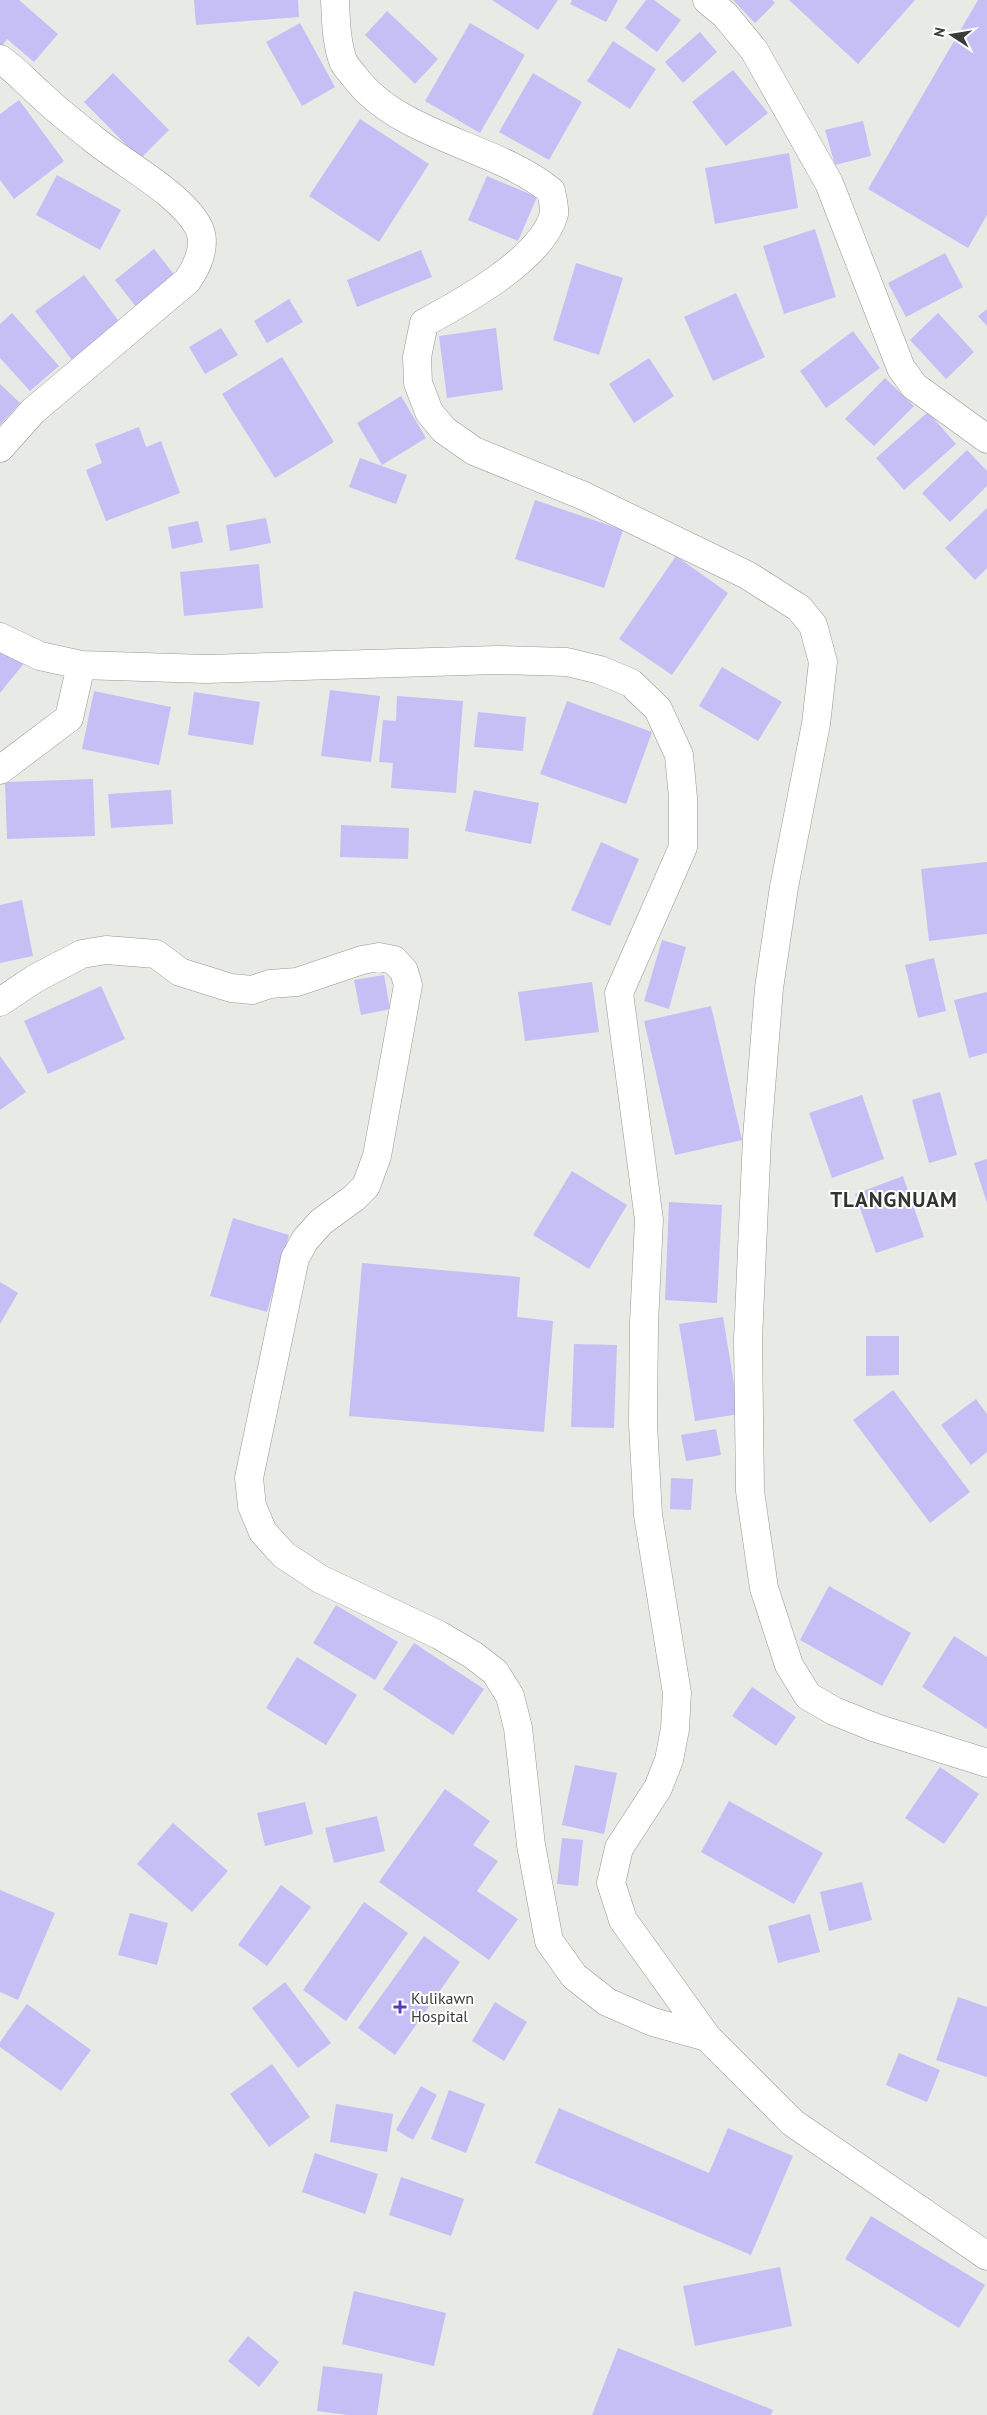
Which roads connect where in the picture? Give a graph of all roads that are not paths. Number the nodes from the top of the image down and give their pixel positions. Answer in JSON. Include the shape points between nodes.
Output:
{"nodes":[{"id":1,"x":335,"y":0,"type":"edge"},
{"id":2,"x":707,"y":0,"type":"edge"},
{"id":3,"x":0,"y":59,"type":"edge"},
{"id":4,"x":987,"y":439,"type":"edge"},
{"id":5,"x":0,"y":448,"type":"edge"},
{"id":6,"x":0,"y":637,"type":"edge"},
{"id":7,"x":81,"y":665,"type":"junction"},
{"id":8,"x":0,"y":770,"type":"edge"},
{"id":9,"x":0,"y":1002,"type":"edge"},
{"id":10,"x":987,"y":1763,"type":"edge"},
{"id":11,"x":707,"y":2036,"type":"junction"},
{"id":12,"x":987,"y":2256,"type":"edge"}],
"edges":[{"from":1,"to":10,"type":"street","via":[[343,62],[359,84],[382,104],[444,138],[538,180],[551,191],[554,213],[542,240],[524,258],[424,323],[416,357],[418,383],[429,412],[444,430],[474,451],[584,496],[747,575],[799,608],[813,625],[823,662],[816,724],[784,887],[769,988],[756,1147],[748,1339],[750,1491],[764,1588],[789,1665],[808,1696],[876,1728]]},
{"from":2,"to":4,"type":"street","via":[[725,15],[754,50],[829,183],[901,368],[914,386]]},
{"from":3,"to":5,"type":"street","via":[[103,147],[151,181],[192,216],[200,231],[201,250],[197,267],[187,281],[33,411]]},
{"from":6,"to":7,"type":"street","via":[[40,656]]},
{"from":7,"to":8,"type":"street","via":[[69,718]]},
{"from":7,"to":11,"type":"street","via":[[206,669],[497,660],[567,662],[600,670],[631,683],[658,709],[679,755],[684,847],[619,993],[649,1220],[643,1424],[648,1515],[676,1694],[675,1729],[669,1760],[658,1788],[619,1848],[612,1883],[623,1920]]},
{"from":9,"to":11,"type":"street","via":[[36,978],[82,954],[106,950],[156,954],[180,972],[231,988],[252,990],[270,984],[298,982],[379,957],[394,960],[404,971],[408,985],[374,1164],[366,1186],[321,1222],[295,1258],[249,1478],[252,1506],[263,1532],[284,1555],[320,1579],[439,1635],[495,1672],[510,1696],[518,1728],[531,1846],[550,1941],[574,1976],[608,2002],[653,2022]]},
{"from":11,"to":12,"type":"street","via":[[793,2123]]}]}
